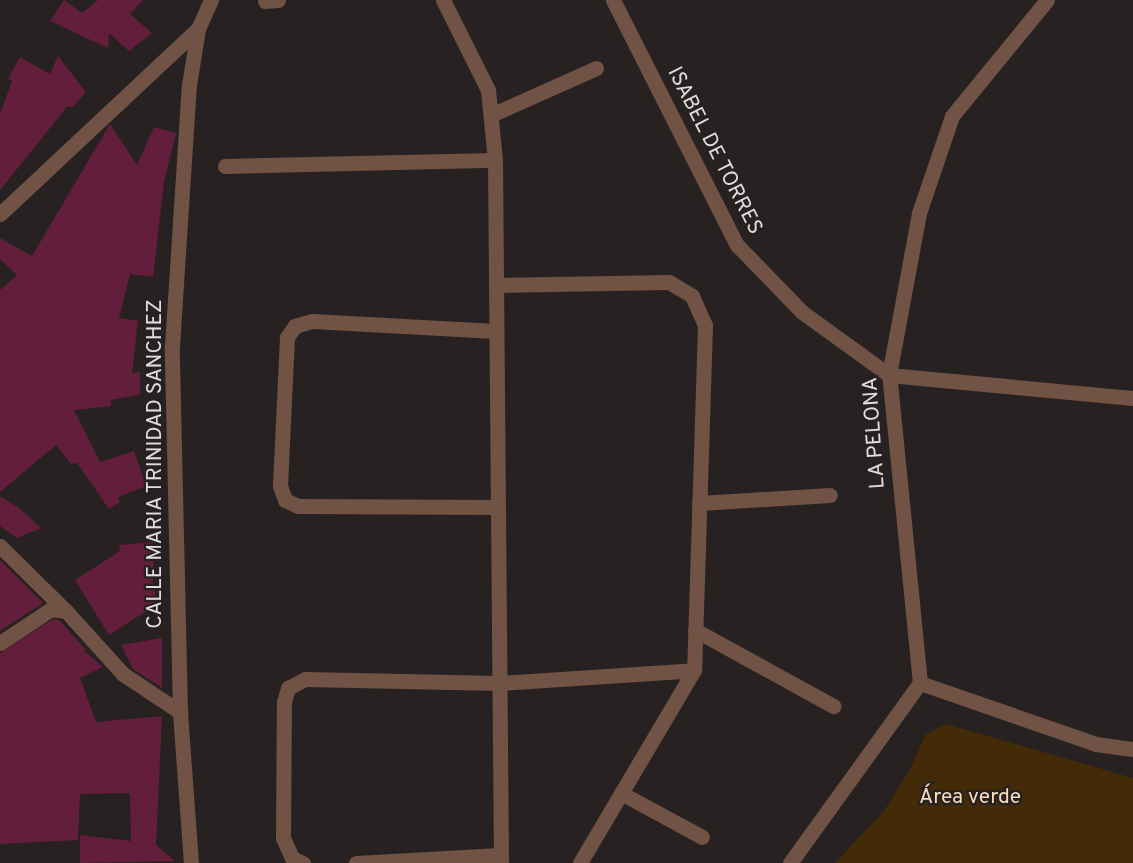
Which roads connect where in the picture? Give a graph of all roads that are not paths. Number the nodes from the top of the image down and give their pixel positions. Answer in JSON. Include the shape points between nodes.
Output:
{"nodes":[{"id":1,"x":211,"y":0,"type":"edge"},
{"id":2,"x":443,"y":0,"type":"edge"},
{"id":3,"x":613,"y":0,"type":"edge"},
{"id":4,"x":1047,"y":0,"type":"edge"},
{"id":5,"x":198,"y":29,"type":"junction"},
{"id":6,"x":596,"y":68,"type":"dead end"},
{"id":7,"x":491,"y":115,"type":"junction"},
{"id":8,"x":495,"y":160,"type":"junction"},
{"id":9,"x":225,"y":166,"type":"dead end"},
{"id":10,"x":0,"y":214,"type":"edge"},
{"id":11,"x":497,"y":285,"type":"junction"},
{"id":12,"x":495,"y":331,"type":"junction"},
{"id":13,"x":889,"y":375,"type":"junction"},
{"id":14,"x":1133,"y":398,"type":"edge"},
{"id":15,"x":830,"y":495,"type":"dead end"},
{"id":16,"x":699,"y":503,"type":"junction"},
{"id":17,"x":498,"y":507,"type":"junction"},
{"id":18,"x":0,"y":546,"type":"edge"},
{"id":19,"x":66,"y":611,"type":"junction"},
{"id":20,"x":695,"y":630,"type":"junction"},
{"id":21,"x":0,"y":643,"type":"edge"},
{"id":22,"x":694,"y":670,"type":"junction"},
{"id":23,"x":500,"y":683,"type":"junction"},
{"id":24,"x":920,"y":683,"type":"junction"},
{"id":25,"x":833,"y":706,"type":"dead end"},
{"id":26,"x":180,"y":712,"type":"junction"},
{"id":27,"x":1133,"y":749,"type":"edge"},
{"id":28,"x":621,"y":793,"type":"junction"},
{"id":29,"x":702,"y":837,"type":"dead end"},
{"id":30,"x":500,"y":859,"type":"edge"},
{"id":31,"x":191,"y":863,"type":"edge"},
{"id":32,"x":303,"y":863,"type":"edge"},
{"id":33,"x":356,"y":863,"type":"edge"},
{"id":34,"x":580,"y":863,"type":"edge"},
{"id":35,"x":790,"y":863,"type":"edge"}],
"edges":[{"from":1,"to":5,"type":"street"},
{"from":2,"to":7,"type":"street","via":[[479,68],[488,90]]},
{"from":3,"to":13,"type":"street","name":"ISABEL DE TORRES","via":[[737,245],[802,312]]},
{"from":4,"to":13,"type":"street","name":"LA PELONA","via":[[952,117],[919,213]]},
{"from":5,"to":10,"type":"street"},
{"from":5,"to":26,"type":"street","name":"CALLE MARIA TRINIDAD SANCHEZ","via":[[189,85],[172,346]]},
{"from":6,"to":7,"type":"street"},
{"from":7,"to":8,"type":"street"},
{"from":8,"to":9,"type":"street"},
{"from":8,"to":11,"type":"street"},
{"from":11,"to":12,"type":"street"},
{"from":11,"to":16,"type":"street","via":[[669,282],[692,296],[705,325]]},
{"from":12,"to":17,"type":"street"},
{"from":12,"to":17,"type":"street","via":[[312,321],[295,326],[287,337],[280,486],[285,500],[298,506]]},
{"from":13,"to":14,"type":"street"},
{"from":13,"to":24,"type":"street","name":"LA PELONA"},
{"from":15,"to":16,"type":"street"},
{"from":16,"to":20,"type":"street"},
{"from":17,"to":23,"type":"street"},
{"from":18,"to":19,"type":"street"},
{"from":19,"to":21,"type":"street","via":[[51,609]]},
{"from":19,"to":26,"type":"street","via":[[123,674]]},
{"from":20,"to":22,"type":"street"},
{"from":20,"to":25,"type":"street"},
{"from":22,"to":23,"type":"street"},
{"from":22,"to":28,"type":"street"},
{"from":23,"to":30,"type":"street"},
{"from":23,"to":32,"type":"street","via":[[305,679],[288,688],[284,702],[283,838],[292,858]]},
{"from":24,"to":27,"type":"street","via":[[1096,744]]},
{"from":24,"to":35,"type":"street"},
{"from":26,"to":31,"type":"street","name":"CALLE MARIA TRINIDAD SANCHEZ"},
{"from":28,"to":29,"type":"street"},
{"from":28,"to":34,"type":"street"},
{"from":30,"to":33,"type":"street"}]}
